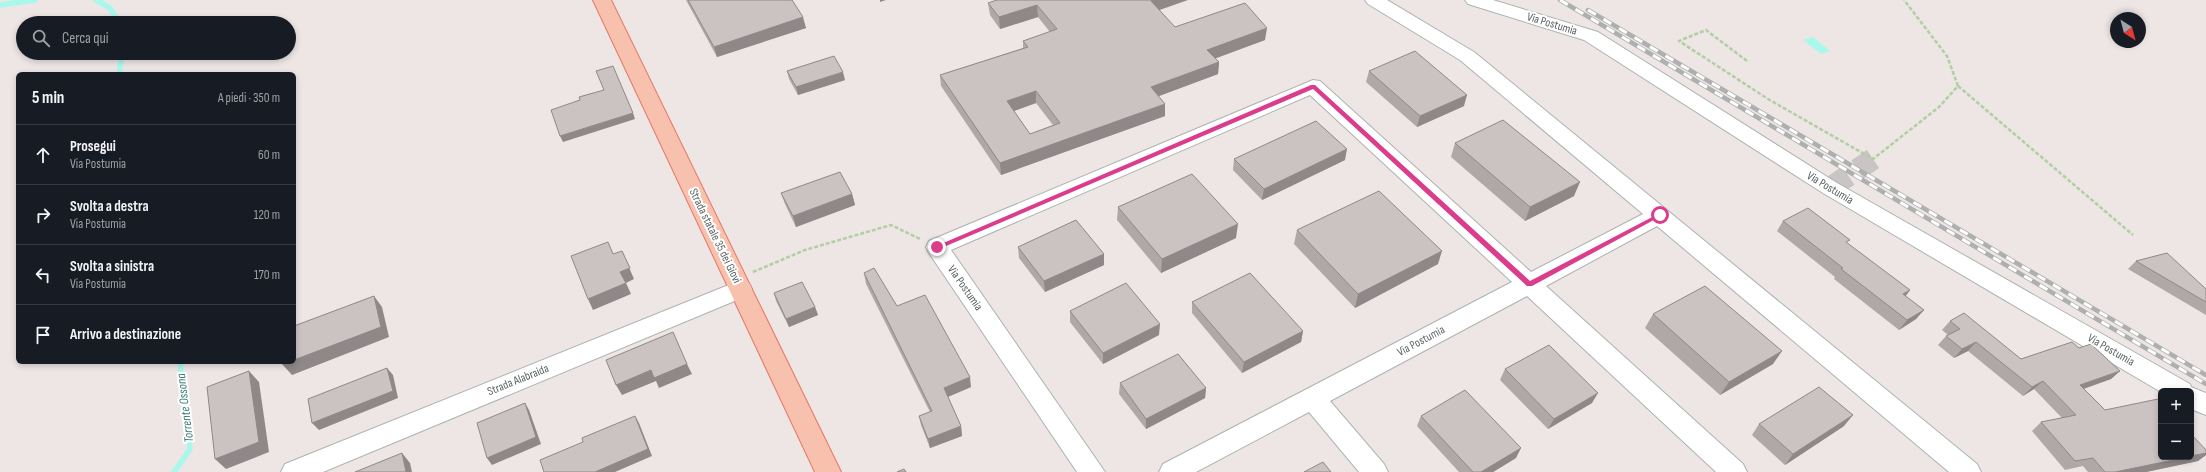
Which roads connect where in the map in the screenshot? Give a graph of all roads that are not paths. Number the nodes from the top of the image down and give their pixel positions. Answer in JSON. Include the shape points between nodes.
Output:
{"nodes":[{"id":1,"x":602,"y":0,"type":"edge"},
{"id":2,"x":1374,"y":0,"type":"edge"},
{"id":3,"x":1474,"y":0,"type":"edge"},
{"id":4,"x":1660,"y":215,"type":"junction"},
{"id":5,"x":1529,"y":284,"type":"junction"},
{"id":6,"x":741,"y":288,"type":"junction"},
{"id":7,"x":2176,"y":388,"type":"edge"},
{"id":8,"x":1312,"y":398,"type":"junction"},
{"id":9,"x":2194,"y":399,"type":"edge"},
{"id":10,"x":2206,"y":406,"type":"edge"},
{"id":11,"x":294,"y":472,"type":"edge"},
{"id":12,"x":828,"y":472,"type":"edge"},
{"id":13,"x":1092,"y":472,"type":"edge"},
{"id":14,"x":1172,"y":472,"type":"edge"},
{"id":15,"x":1375,"y":472,"type":"edge"},
{"id":16,"x":1734,"y":472,"type":"edge"},
{"id":17,"x":1968,"y":472,"type":"edge"}],
"edges":[{"from":1,"to":6,"type":"main road","name":"Strada statale 35 dei Giovi"},
{"from":2,"to":4,"type":"street","via":[[1466,56]]},
{"from":3,"to":7,"type":"street","name":"Via Postumia","via":[[1591,36],[1830,188]]},
{"from":4,"to":5,"type":"street","name":"Via Postumia"},
{"from":4,"to":17,"type":"street"},
{"from":5,"to":8,"type":"street","name":"Via Postumia"},
{"from":5,"to":13,"type":"street","name":"Via Postumia","via":[[1313,86],[937,247]]},
{"from":5,"to":16,"type":"street"},
{"from":6,"to":11,"type":"street","name":"Strada Alabraida"},
{"from":6,"to":12,"type":"main road","name":"Strada statale 35 dei Giovi"},
{"from":8,"to":14,"type":"street","name":"Via Postumia"},
{"from":8,"to":15,"type":"street"},
{"from":9,"to":10,"type":"street"}]}
